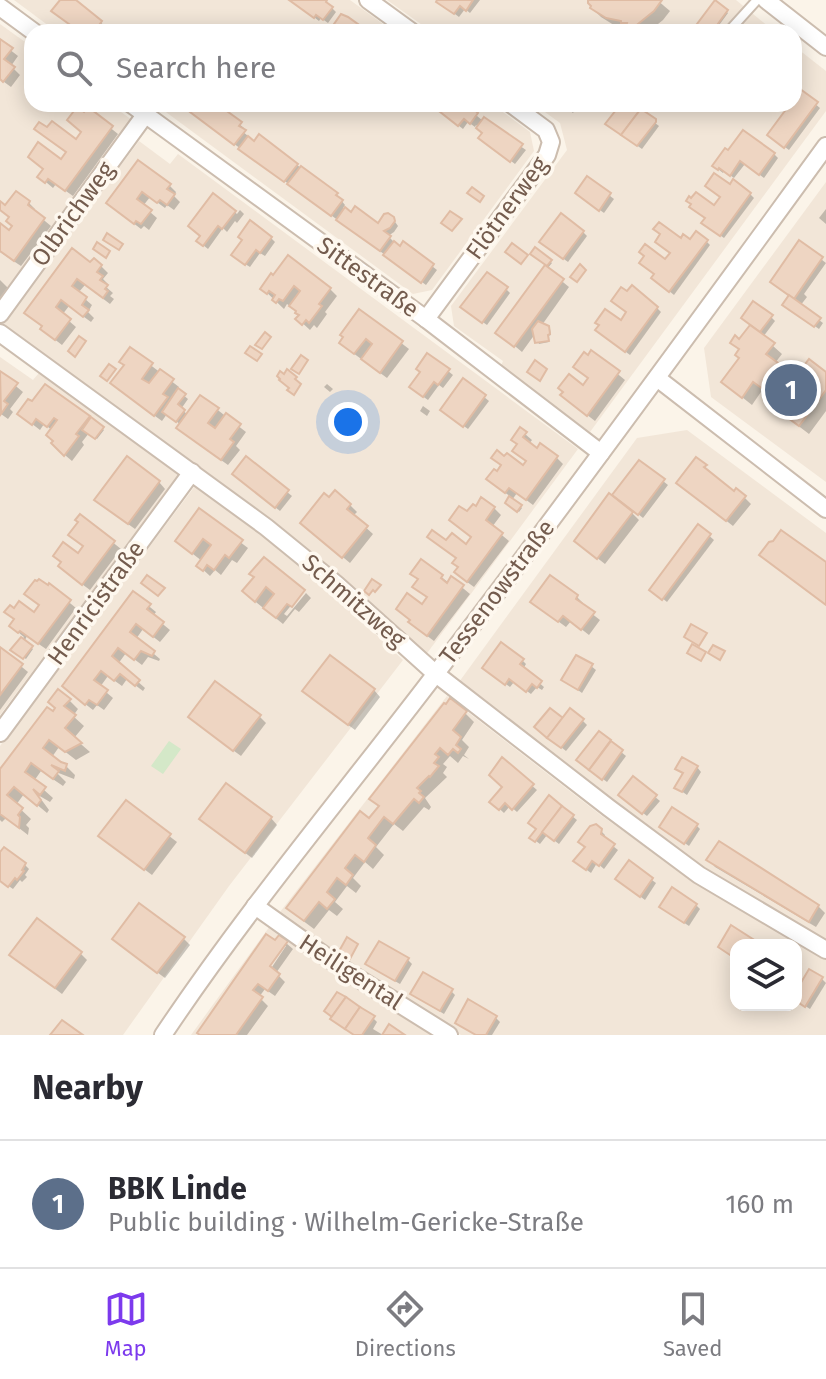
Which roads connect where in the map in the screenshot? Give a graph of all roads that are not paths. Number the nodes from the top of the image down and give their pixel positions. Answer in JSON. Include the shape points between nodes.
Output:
{"nodes":[{"id":1,"x":368,"y":0,"type":"edge"},
{"id":2,"x":757,"y":0,"type":"edge"},
{"id":3,"x":766,"y":0,"type":"edge"},
{"id":4,"x":0,"y":7,"type":"edge"},
{"id":5,"x":401,"y":24,"type":"edge"},
{"id":6,"x":735,"y":24,"type":"edge"},
{"id":7,"x":797,"y":24,"type":"edge"},
{"id":8,"x":24,"y":25,"type":"edge"},
{"id":9,"x":802,"y":28,"type":"edge"},
{"id":10,"x":826,"y":47,"type":"edge"},
{"id":11,"x":141,"y":112,"type":"edge"},
{"id":12,"x":522,"y":112,"type":"edge"},
{"id":13,"x":145,"y":115,"type":"junction"},
{"id":14,"x":826,"y":146,"type":"edge"},
{"id":15,"x":0,"y":314,"type":"edge"},
{"id":16,"x":426,"y":319,"type":"junction"},
{"id":17,"x":0,"y":333,"type":"edge"},
{"id":18,"x":657,"y":378,"type":"junction"},
{"id":19,"x":601,"y":453,"type":"junction"},
{"id":20,"x":192,"y":472,"type":"junction"},
{"id":21,"x":826,"y":509,"type":"edge"},
{"id":22,"x":436,"y":674,"type":"junction"},
{"id":23,"x":0,"y":733,"type":"edge"},
{"id":24,"x":255,"y":906,"type":"junction"},
{"id":25,"x":826,"y":950,"type":"edge"},
{"id":26,"x":163,"y":1035,"type":"edge"},
{"id":27,"x":449,"y":1035,"type":"edge"}],
"edges":[{"from":1,"to":5,"type":"street"},
{"from":2,"to":6,"type":"lane"},
{"from":3,"to":7,"type":"street"},
{"from":4,"to":8,"type":"street"},
{"from":9,"to":10,"type":"street"},
{"from":11,"to":13,"type":"street","name":"Sittestraße"},
{"from":12,"to":16,"type":"street","name":"Flötnerweg","via":[[546,130],[551,142],[547,155]]},
{"from":13,"to":15,"type":"street","name":"Olbrichweg"},
{"from":13,"to":16,"type":"street","name":"Sittestraße"},
{"from":14,"to":18,"type":"street","name":"Tessenowstraße"},
{"from":16,"to":19,"type":"street","name":"Sittestraße"},
{"from":17,"to":20,"type":"street","name":"Schmitzweg"},
{"from":18,"to":19,"type":"street","name":"Tessenowstraße"},
{"from":18,"to":21,"type":"street"},
{"from":19,"to":22,"type":"street","name":"Tessenowstraße"},
{"from":20,"to":22,"type":"street","name":"Schmitzweg","via":[[336,584]]},
{"from":20,"to":23,"type":"street","name":"Henricistraße"},
{"from":22,"to":24,"type":"street","name":"Tessenowstraße"},
{"from":22,"to":25,"type":"street","name":"Schmitzweg","via":[[699,875]]},
{"from":24,"to":26,"type":"street","name":"Tessenowstraße"},
{"from":24,"to":27,"type":"street","name":"Heiligental"}]}
